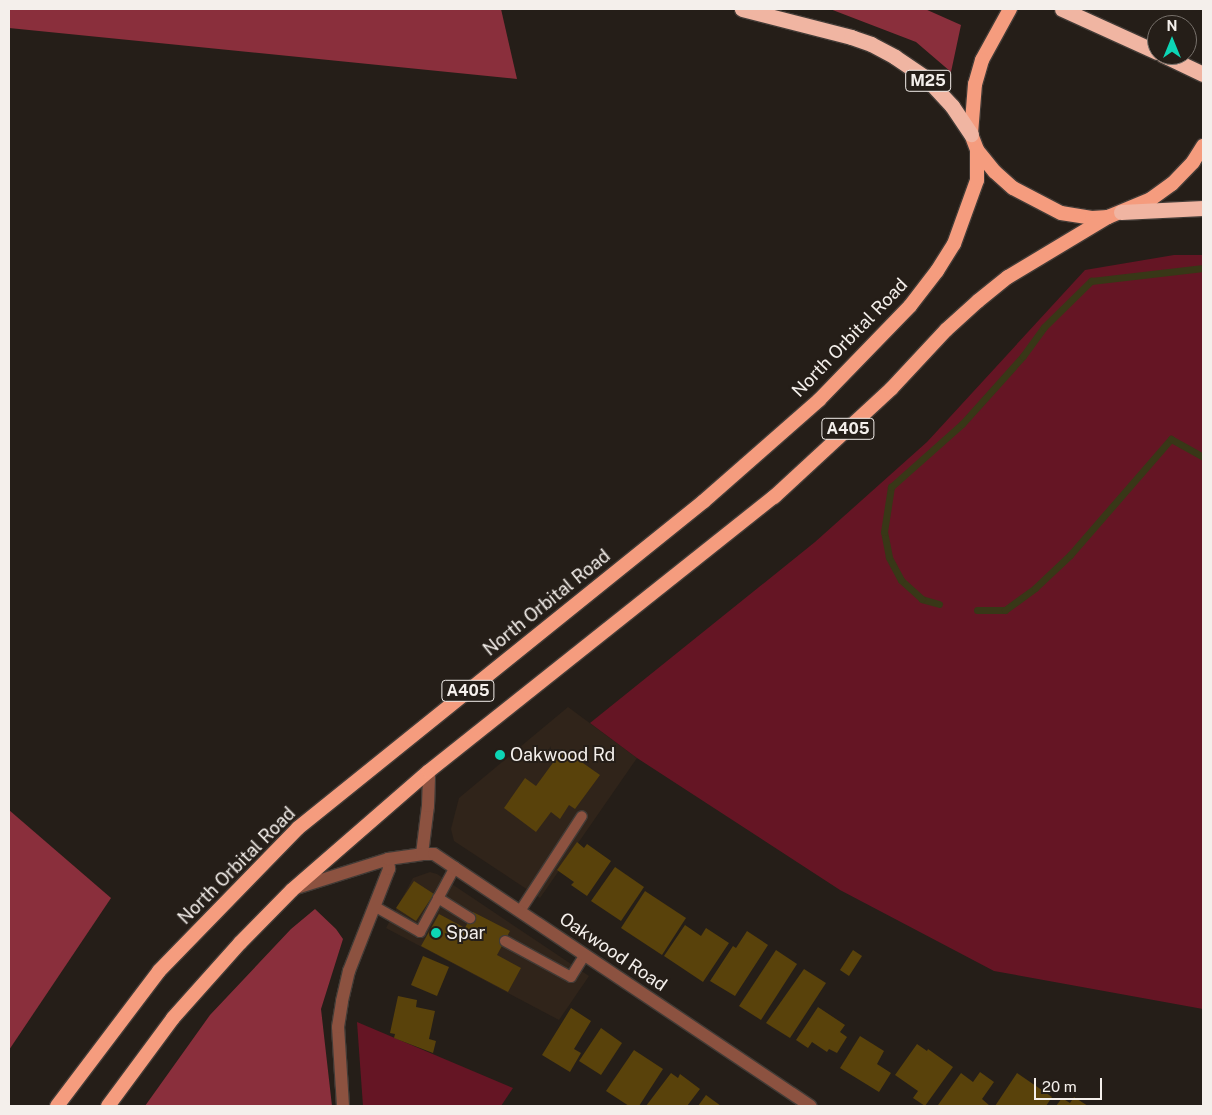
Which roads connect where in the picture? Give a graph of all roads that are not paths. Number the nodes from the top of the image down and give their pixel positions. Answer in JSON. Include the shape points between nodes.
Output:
{"nodes":[{"id":1,"x":742,"y":9,"type":"edge"},
{"id":2,"x":1010,"y":9,"type":"edge"},
{"id":3,"x":1062,"y":9,"type":"edge"},
{"id":4,"x":1147,"y":47,"type":"edge"},
{"id":5,"x":1184,"y":65,"type":"edge"},
{"id":6,"x":1203,"y":74,"type":"edge"},
{"id":7,"x":971,"y":134,"type":"junction"},
{"id":8,"x":1203,"y":146,"type":"edge"},
{"id":9,"x":977,"y":150,"type":"junction"},
{"id":10,"x":1203,"y":208,"type":"edge"},
{"id":11,"x":1115,"y":215,"type":"junction"},
{"id":12,"x":429,"y":771,"type":"junction"},
{"id":13,"x":582,"y":816,"type":"dead end"},
{"id":14,"x":422,"y":854,"type":"junction"},
{"id":15,"x":388,"y":859,"type":"junction"},
{"id":16,"x":455,"y":867,"type":"junction"},
{"id":17,"x":292,"y":890,"type":"junction"},
{"id":18,"x":438,"y":898,"type":"junction"},
{"id":19,"x":374,"y":906,"type":"junction"},
{"id":20,"x":520,"y":911,"type":"junction"},
{"id":21,"x":470,"y":918,"type":"dead end"},
{"id":22,"x":505,"y":941,"type":"dead end"},
{"id":23,"x":585,"y":955,"type":"junction"},
{"id":24,"x":57,"y":1106,"type":"edge"},
{"id":25,"x":108,"y":1106,"type":"edge"},
{"id":26,"x":343,"y":1106,"type":"edge"},
{"id":27,"x":811,"y":1106,"type":"edge"}],
"edges":[{"from":1,"to":7,"type":"highway","number":"M25","via":[[851,37],[894,56],[926,78],[952,106]]},
{"from":2,"to":7,"type":"highway","via":[[975,84]]},
{"from":3,"to":4,"type":"highway"},
{"from":5,"to":6,"type":"highway"},
{"from":7,"to":9,"type":"highway"},
{"from":8,"to":11,"type":"highway","via":[[1172,184],[1151,199]]},
{"from":9,"to":11,"type":"highway","via":[[1013,188],[1037,202],[1061,213],[1092,218]]},
{"from":9,"to":24,"type":"highway","name":"North Orbital Road","number":"A405","via":[[977,180],[954,244],[910,306],[819,400],[704,501],[298,828],[160,971]]},
{"from":10,"to":11,"type":"highway"},
{"from":11,"to":12,"type":"highway","number":"A405","via":[[1008,277],[978,301],[891,389],[774,497]]},
{"from":12,"to":14,"type":"street"},
{"from":12,"to":17,"type":"highway","number":"A405"},
{"from":13,"to":20,"type":"lane"},
{"from":14,"to":15,"type":"street","name":"Oakwood Road"},
{"from":14,"to":16,"type":"street","name":"Oakwood Road","via":[[434,854]]},
{"from":15,"to":17,"type":"street","name":"Oakwood Road"},
{"from":15,"to":19,"type":"street","via":[[389,869]]},
{"from":16,"to":18,"type":"lane"},
{"from":16,"to":20,"type":"street","name":"Oakwood Road"},
{"from":17,"to":25,"type":"highway","number":"A405","via":[[173,1018]]},
{"from":18,"to":19,"type":"lane","via":[[420,932]]},
{"from":18,"to":21,"type":"lane"},
{"from":19,"to":26,"type":"street","via":[[349,971],[342,1001],[338,1027]]},
{"from":20,"to":23,"type":"street","name":"Oakwood Road"},
{"from":22,"to":23,"type":"lane","via":[[571,977]]},
{"from":23,"to":27,"type":"street","name":"Oakwood Road"}]}
